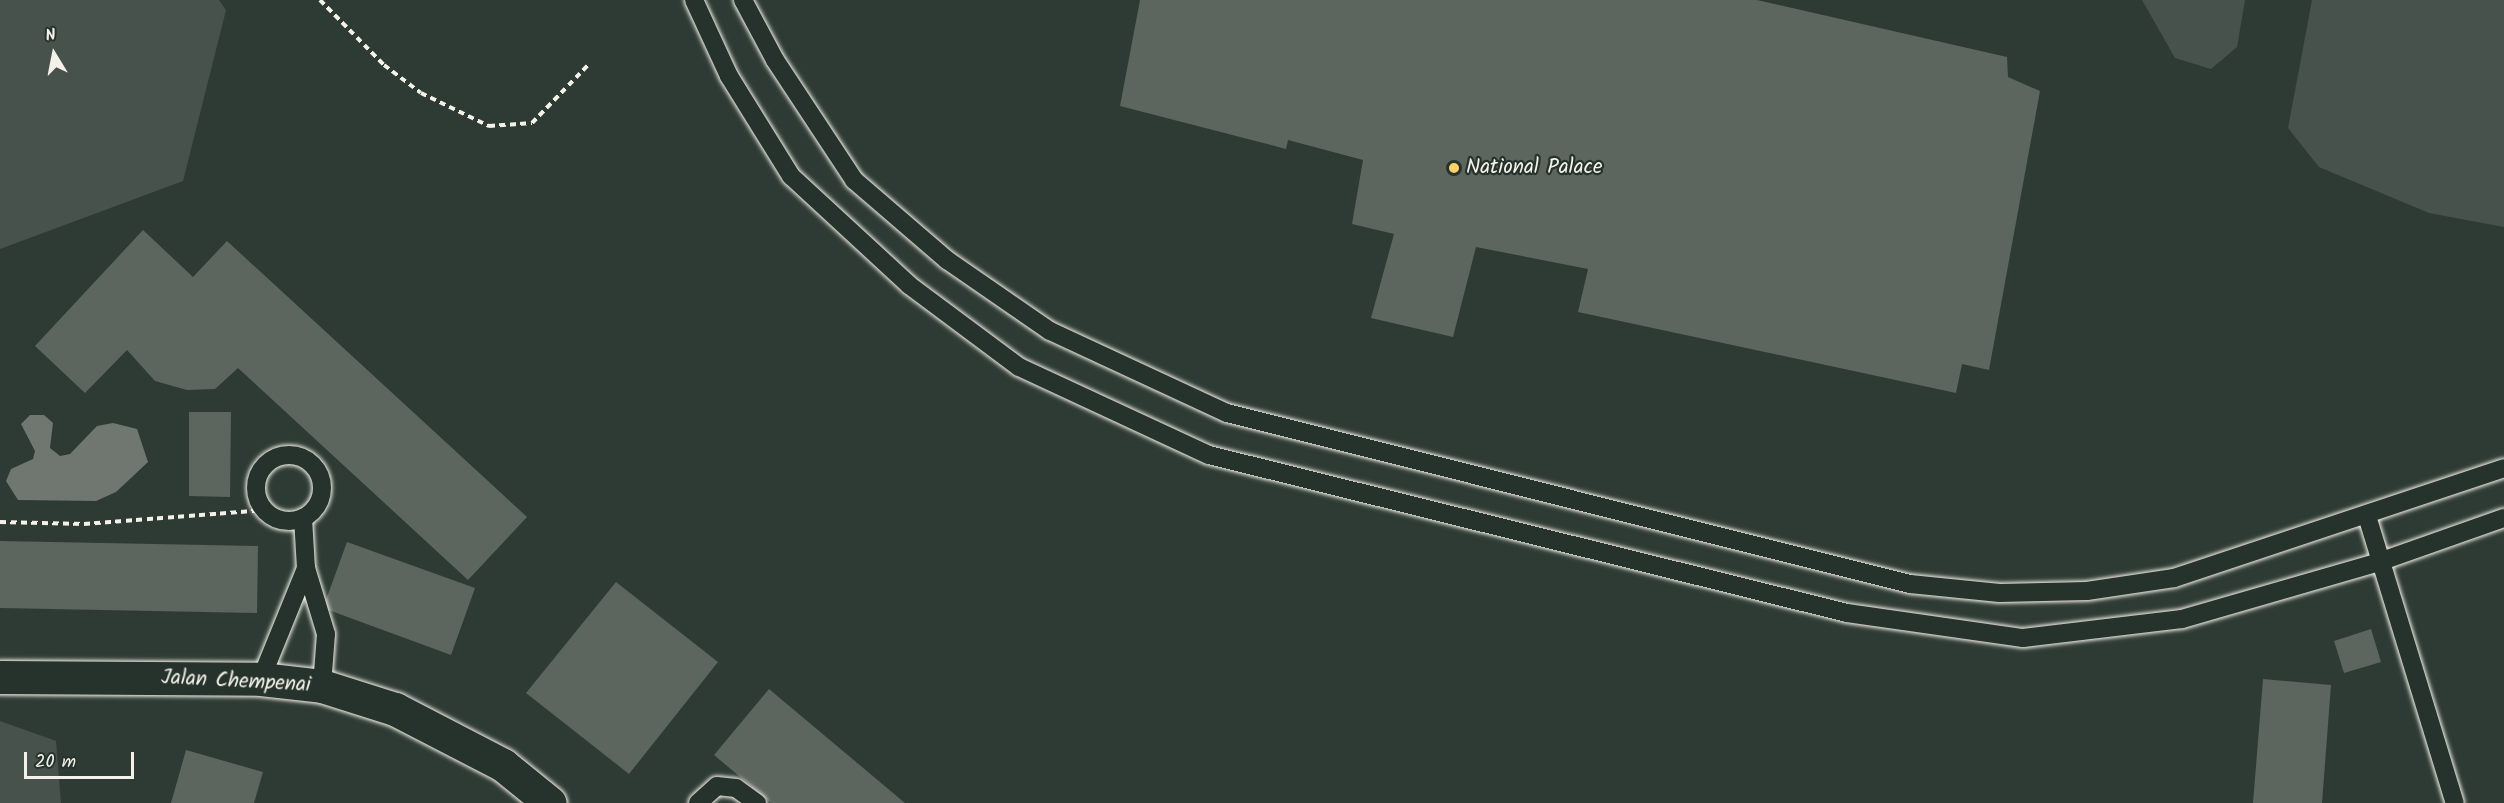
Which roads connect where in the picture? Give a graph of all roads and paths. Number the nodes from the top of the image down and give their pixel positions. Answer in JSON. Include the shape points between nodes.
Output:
{"nodes":[{"id":1,"x":320,"y":0,"type":"edge"},
{"id":2,"x":694,"y":0,"type":"edge"},
{"id":3,"x":743,"y":0,"type":"edge"},
{"id":4,"x":590,"y":63,"type":"dead end"},
{"id":5,"x":2504,"y":468,"type":"edge"},
{"id":6,"x":264,"y":510,"type":"junction"},
{"id":7,"x":2367,"y":516,"type":"junction"},
{"id":8,"x":303,"y":518,"type":"junction"},
{"id":9,"x":2504,"y":518,"type":"edge"},
{"id":10,"x":0,"y":522,"type":"edge"},
{"id":11,"x":2379,"y":562,"type":"junction"},
{"id":12,"x":306,"y":568,"type":"junction"},
{"id":13,"x":0,"y":676,"type":"edge"},
{"id":14,"x":261,"y":680,"type":"junction"},
{"id":15,"x":322,"y":687,"type":"junction"},
{"id":16,"x":550,"y":803,"type":"edge"},
{"id":17,"x":698,"y":803,"type":"edge"},
{"id":18,"x":757,"y":803,"type":"edge"},
{"id":19,"x":2455,"y":803,"type":"edge"}],
"edges":[{"from":1,"to":4,"type":"path","via":[[384,65],[421,93],[489,126],[532,123]]},
{"from":2,"to":11,"type":"lane","via":[[729,76],[791,176],[909,285],[1018,367],[1209,455],[1702,580],[1966,634],[2023,638],[2182,620]]},
{"from":3,"to":7,"type":"lane","via":[[775,60],[854,180],[947,260],[1050,331],[1227,413],[1910,584],[2000,593],[2086,591],[2174,578]]},
{"from":5,"to":7,"type":"lane"},
{"from":6,"to":8,"type":"lane","via":[[282,520]]},
{"from":6,"to":8,"type":"lane","via":[[256,491],[261,471],[277,458],[298,457],[321,480],[319,502]]},
{"from":6,"to":10,"type":"path","via":[[84,524]]},
{"from":7,"to":11,"type":"lane"},
{"from":8,"to":12,"type":"lane"},
{"from":9,"to":11,"type":"lane"},
{"from":11,"to":19,"type":"lane"},
{"from":12,"to":14,"type":"lane"},
{"from":12,"to":15,"type":"lane","via":[[326,634]]},
{"from":13,"to":14,"type":"street","name":"Jalan Chempenai"},
{"from":14,"to":15,"type":"street","name":"Jalan Chempenai"},
{"from":15,"to":16,"type":"street","name":"Jalan Chempenai","via":[[395,709],[503,765]]},
{"from":17,"to":18,"type":"lane","via":[[717,786],[736,788]]}]}
